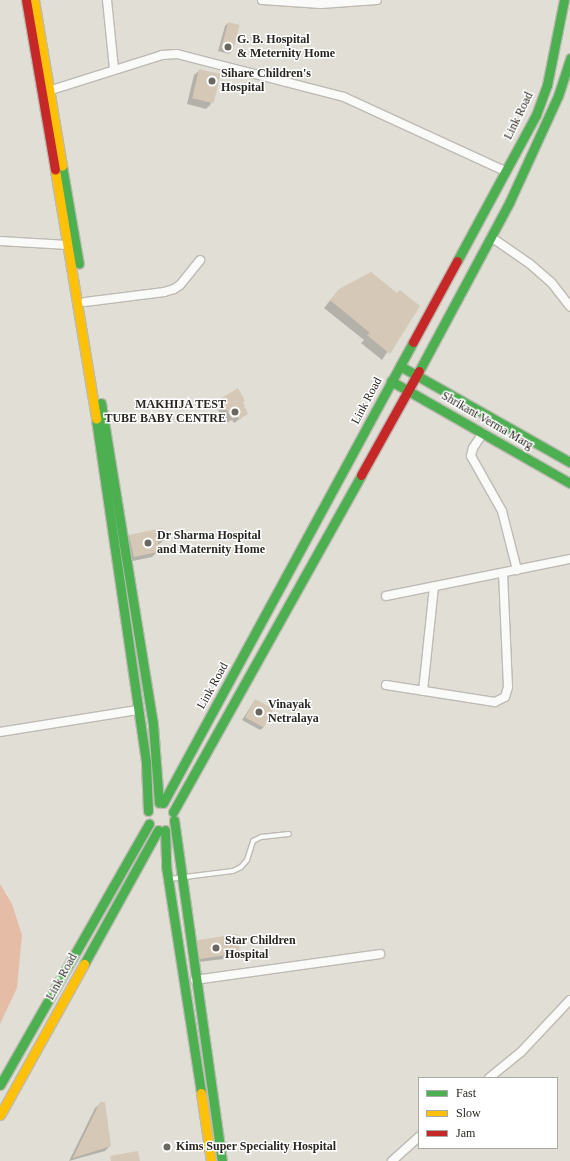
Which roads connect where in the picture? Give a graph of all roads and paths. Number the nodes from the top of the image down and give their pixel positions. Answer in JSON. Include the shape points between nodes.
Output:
{"nodes":[{"id":1,"x":26,"y":0,"type":"edge"},
{"id":2,"x":34,"y":0,"type":"edge"},
{"id":3,"x":108,"y":0,"type":"edge"},
{"id":4,"x":262,"y":0,"type":"edge"},
{"id":5,"x":378,"y":0,"type":"edge"},
{"id":6,"x":564,"y":0,"type":"edge"},
{"id":7,"x":570,"y":58,"type":"edge"},
{"id":8,"x":114,"y":69,"type":"junction"},
{"id":9,"x":47,"y":92,"type":"junction"},
{"id":10,"x":505,"y":171,"type":"junction"},
{"id":11,"x":491,"y":237,"type":"junction"},
{"id":12,"x":0,"y":241,"type":"edge"},
{"id":13,"x":68,"y":246,"type":"junction"},
{"id":14,"x":200,"y":260,"type":"dead end"},
{"id":15,"x":85,"y":302,"type":"junction"},
{"id":16,"x":570,"y":306,"type":"edge"},
{"id":17,"x":400,"y":366,"type":"junction"},
{"id":18,"x":416,"y":377,"type":"junction"},
{"id":19,"x":391,"y":381,"type":"junction"},
{"id":20,"x":409,"y":390,"type":"junction"},
{"id":21,"x":483,"y":433,"type":"junction"},
{"id":22,"x":570,"y":462,"type":"edge"},
{"id":23,"x":570,"y":483,"type":"edge"},
{"id":24,"x":570,"y":559,"type":"edge"},
{"id":25,"x":517,"y":570,"type":"junction"},
{"id":26,"x":503,"y":573,"type":"junction"},
{"id":27,"x":434,"y":587,"type":"junction"},
{"id":28,"x":386,"y":596,"type":"dead end"},
{"id":29,"x":386,"y":685,"type":"dead end"},
{"id":30,"x":423,"y":691,"type":"junction"},
{"id":31,"x":138,"y":710,"type":"junction"},
{"id":32,"x":0,"y":732,"type":"edge"},
{"id":33,"x":161,"y":803,"type":"junction"},
{"id":34,"x":148,"y":811,"type":"junction"},
{"id":35,"x":174,"y":816,"type":"junction"},
{"id":36,"x":149,"y":824,"type":"junction"},
{"id":37,"x":161,"y":830,"type":"junction"},
{"id":38,"x":289,"y":834,"type":"dead end"},
{"id":39,"x":183,"y":876,"type":"junction"},
{"id":40,"x":168,"y":879,"type":"junction"},
{"id":41,"x":380,"y":954,"type":"dead end"},
{"id":42,"x":195,"y":980,"type":"junction"},
{"id":43,"x":570,"y":1000,"type":"edge"},
{"id":44,"x":490,"y":1077,"type":"edge"},
{"id":45,"x":0,"y":1085,"type":"edge"},
{"id":46,"x":0,"y":1115,"type":"edge"},
{"id":47,"x":418,"y":1138,"type":"edge"},
{"id":48,"x":211,"y":1161,"type":"edge"},
{"id":49,"x":222,"y":1161,"type":"edge"},
{"id":50,"x":392,"y":1161,"type":"edge"}],
"edges":[{"from":1,"to":9,"type":"street"},
{"from":2,"to":9,"type":"street"},
{"from":3,"to":8,"type":"street"},
{"from":4,"to":5,"type":"street","via":[[321,4]]},
{"from":6,"to":10,"type":"street","name":"Link Road","via":[[547,85],[536,114]]},
{"from":7,"to":11,"type":"street","via":[[558,96]]},
{"from":8,"to":9,"type":"street"},
{"from":8,"to":10,"type":"street","via":[[162,55],[177,54],[336,95]]},
{"from":9,"to":13,"type":"street"},
{"from":9,"to":15,"type":"street"},
{"from":10,"to":17,"type":"street","name":"Link Road"},
{"from":11,"to":16,"type":"street","via":[[551,282]]},
{"from":11,"to":18,"type":"street"},
{"from":12,"to":13,"type":"street"},
{"from":13,"to":31,"type":"street"},
{"from":14,"to":15,"type":"street","via":[[174,289]]},
{"from":15,"to":33,"type":"street","via":[[153,725]]},
{"from":17,"to":18,"type":"street","name":"Shrikant Verma Marg"},
{"from":17,"to":19,"type":"street","name":"Link Road"},
{"from":18,"to":20,"type":"street"},
{"from":18,"to":22,"type":"street","name":"Shrikant Verma Marg"},
{"from":19,"to":20,"type":"street","name":"Shrikant Verma Marg"},
{"from":19,"to":33,"type":"street","name":"Link Road"},
{"from":20,"to":21,"type":"street","name":"Shrikant Verma Marg"},
{"from":20,"to":35,"type":"street"},
{"from":21,"to":23,"type":"street","name":"Shrikant Verma Marg"},
{"from":21,"to":25,"type":"street","via":[[471,456],[502,511]]},
{"from":24,"to":25,"type":"street"},
{"from":25,"to":26,"type":"street"},
{"from":26,"to":27,"type":"street"},
{"from":26,"to":30,"type":"street","via":[[508,686],[505,697],[495,702]]},
{"from":27,"to":28,"type":"street"},
{"from":27,"to":30,"type":"street"},
{"from":29,"to":30,"type":"street"},
{"from":31,"to":32,"type":"street"},
{"from":31,"to":34,"type":"street","via":[[146,763]]},
{"from":33,"to":34,"type":"street"},
{"from":33,"to":35,"type":"street"},
{"from":34,"to":36,"type":"street"},
{"from":35,"to":37,"type":"street","name":"Link Road"},
{"from":35,"to":39,"type":"street"},
{"from":36,"to":37,"type":"street"},
{"from":36,"to":45,"type":"street","name":"Link Road"},
{"from":37,"to":40,"type":"street"},
{"from":37,"to":46,"type":"street","name":"Link Road"},
{"from":38,"to":39,"type":"lane","via":[[261,837],[253,841],[247,860],[237,869]]},
{"from":39,"to":40,"type":"lane"},
{"from":39,"to":42,"type":"street"},
{"from":40,"to":48,"type":"street"},
{"from":41,"to":42,"type":"street"},
{"from":42,"to":49,"type":"street"},
{"from":43,"to":44,"type":"street","via":[[521,1052]]},
{"from":47,"to":50,"type":"street"}]}
